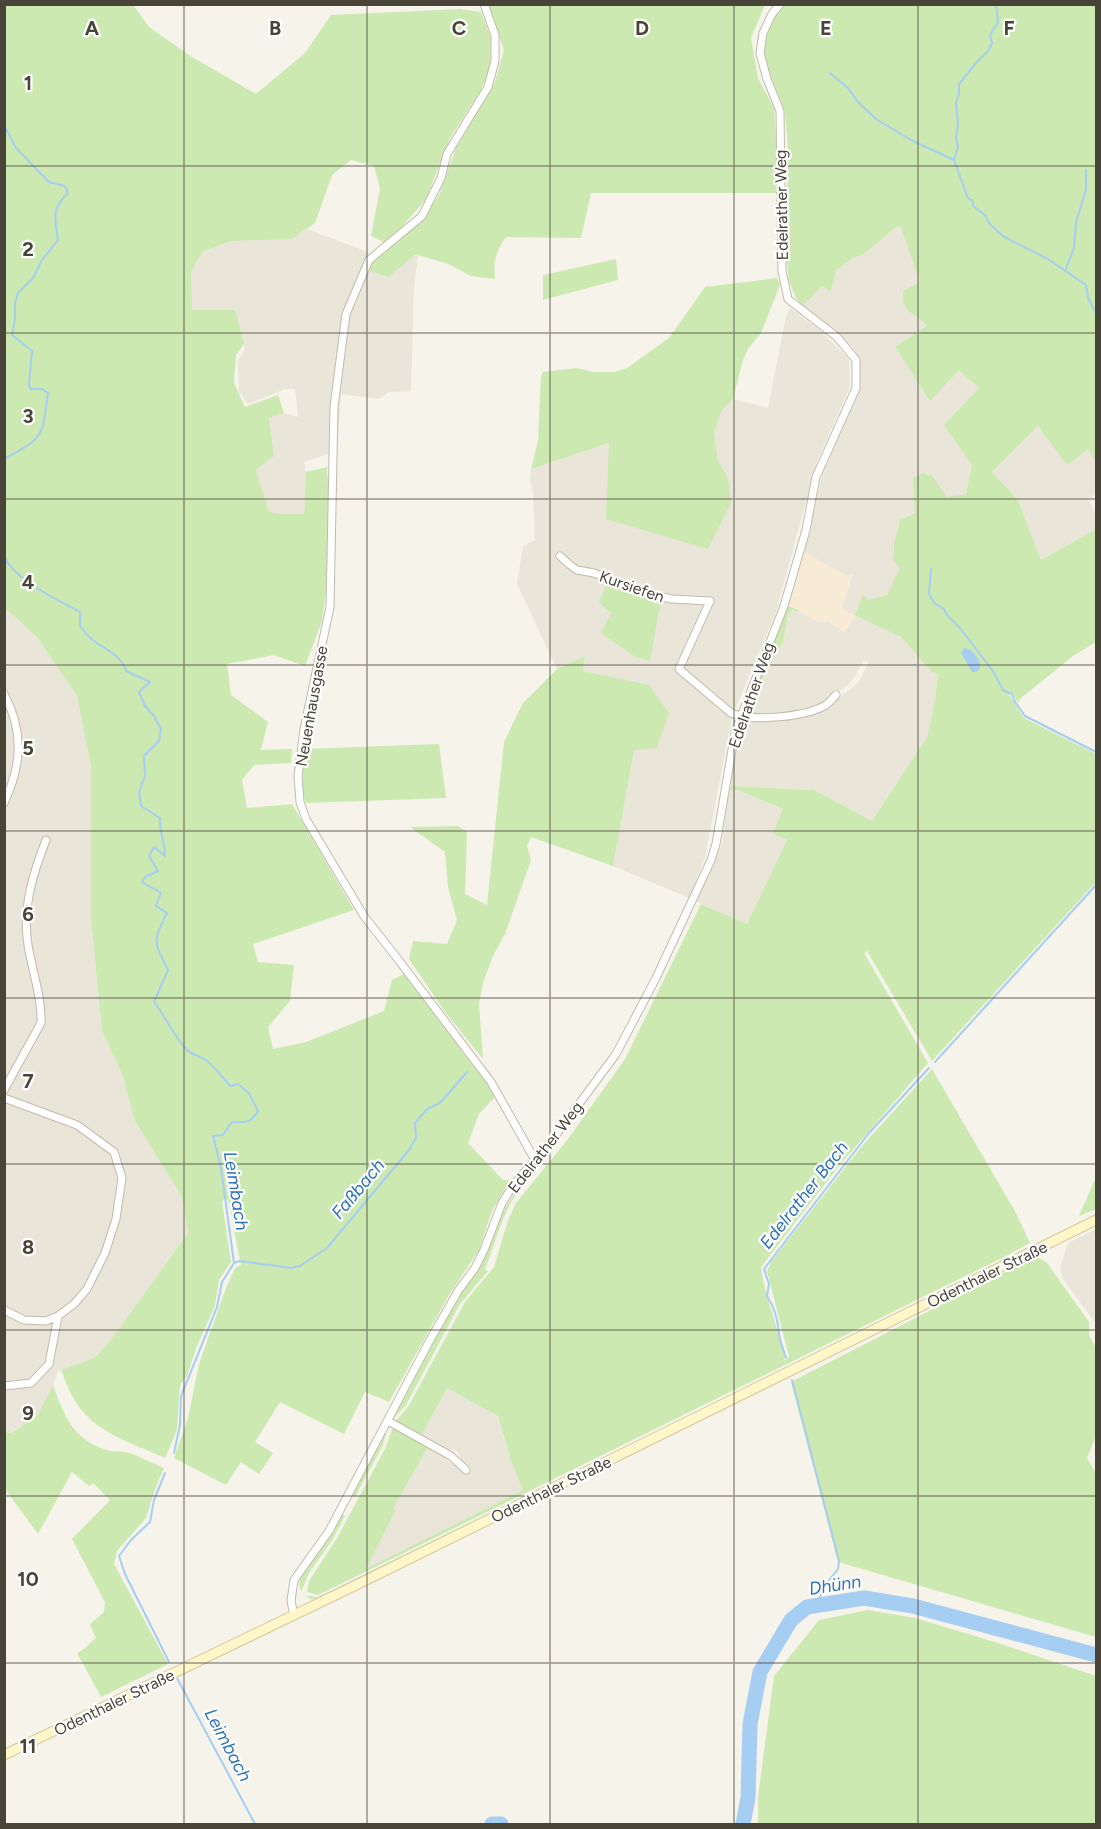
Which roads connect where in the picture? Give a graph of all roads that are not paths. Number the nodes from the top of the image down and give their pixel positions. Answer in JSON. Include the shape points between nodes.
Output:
{"nodes":[{"id":1,"x":484,"y":4,"type":"edge"},
{"id":2,"x":780,"y":4,"type":"edge"},
{"id":3,"x":560,"y":556,"type":"dead end"},
{"id":4,"x":4,"y":694,"type":"edge"},
{"id":5,"x":836,"y":695,"type":"dead end"},
{"id":6,"x":740,"y":717,"type":"junction"},
{"id":7,"x":4,"y":803,"type":"edge"},
{"id":8,"x":46,"y":840,"type":"dead end"},
{"id":9,"x":4,"y":1090,"type":"edge"},
{"id":10,"x":4,"y":1098,"type":"edge"},
{"id":11,"x":535,"y":1160,"type":"junction"},
{"id":12,"x":1096,"y":1220,"type":"edge"},
{"id":13,"x":4,"y":1310,"type":"edge"},
{"id":14,"x":58,"y":1316,"type":"junction"},
{"id":15,"x":4,"y":1386,"type":"edge"},
{"id":16,"x":388,"y":1421,"type":"junction"},
{"id":17,"x":466,"y":1470,"type":"dead end"},
{"id":18,"x":294,"y":1615,"type":"junction"},
{"id":19,"x":4,"y":1755,"type":"edge"}],
"edges":[{"from":1,"to":11,"type":"street","name":"Neuenhausgasse","via":[[495,35],[495,61],[488,87],[447,154],[441,178],[422,216],[369,260],[346,314],[334,407],[330,608],[298,776],[306,819],[364,916],[491,1082]]},
{"from":2,"to":6,"type":"street","name":"Edelrather Weg","via":[[763,33],[759,53],[780,111],[782,271],[788,298],[837,337],[856,360],[856,388],[816,477],[806,530],[783,606]]},
{"from":3,"to":6,"type":"street","name":"Kursiefen","via":[[577,570],[644,593],[710,601],[679,669]]},
{"from":4,"to":7,"type":"street","via":[[15,718],[19,747],[14,783]]},
{"from":5,"to":6,"type":"street","via":[[826,704],[786,717]]},
{"from":6,"to":11,"type":"street","name":"Edelrather Weg","via":[[711,861],[616,1053]]},
{"from":8,"to":9,"type":"street","via":[[26,914],[41,1023]]},
{"from":10,"to":14,"type":"street","via":[[77,1125],[114,1152],[122,1178],[116,1220],[105,1253],[87,1289]]},
{"from":11,"to":16,"type":"street","name":"Edelrather Weg","via":[[502,1203],[475,1268],[458,1290]]},
{"from":12,"to":18,"type":"main road","name":"Odenthaler Straße"},
{"from":13,"to":14,"type":"street","via":[[24,1320],[46,1321]]},
{"from":14,"to":15,"type":"street","via":[[50,1364],[31,1383]]},
{"from":16,"to":17,"type":"street","via":[[451,1456]]},
{"from":16,"to":18,"type":"street","name":"Edelrather Weg","via":[[329,1531],[294,1580]]},
{"from":18,"to":19,"type":"main road","name":"Odenthaler Straße"}]}
